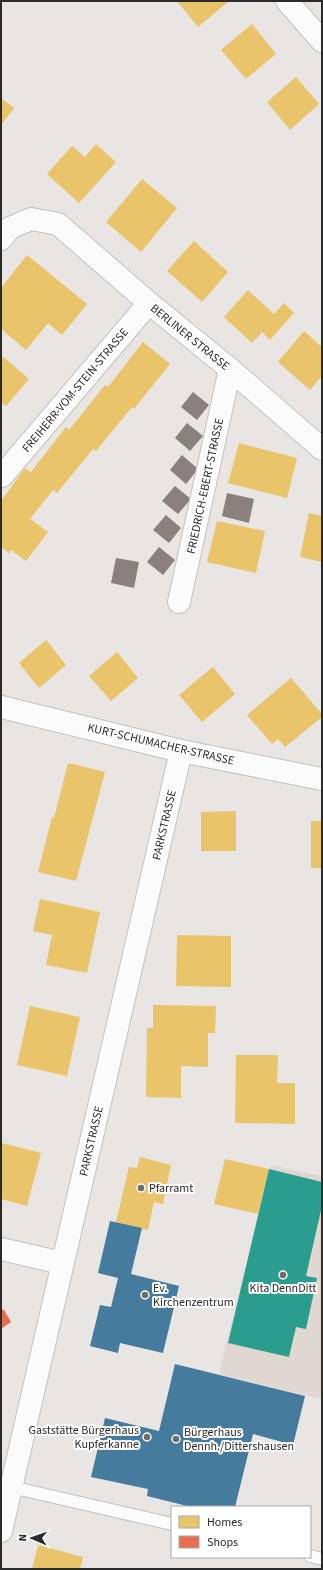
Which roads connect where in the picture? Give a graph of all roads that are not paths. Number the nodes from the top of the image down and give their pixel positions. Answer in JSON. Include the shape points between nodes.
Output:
{"nodes":[{"id":1,"x":286,"y":1,"type":"edge"},
{"id":2,"x":322,"y":41,"type":"edge"},
{"id":3,"x":1,"y":239,"type":"edge"},
{"id":4,"x":149,"y":303,"type":"junction"},
{"id":5,"x":230,"y":369,"type":"junction"},
{"id":6,"x":322,"y":449,"type":"edge"},
{"id":7,"x":2,"y":476,"type":"edge"},
{"id":8,"x":179,"y":602,"type":"dead end"},
{"id":9,"x":1,"y":707,"type":"edge"},
{"id":10,"x":181,"y":751,"type":"junction"},
{"id":11,"x":322,"y":779,"type":"edge"},
{"id":12,"x":1,"y":1249,"type":"edge"},
{"id":13,"x":62,"y":1263,"type":"junction"},
{"id":14,"x":11,"y":1487,"type":"junction"},
{"id":15,"x":171,"y":1524,"type":"edge"},
{"id":16,"x":1,"y":1531,"type":"edge"},
{"id":17,"x":311,"y":1556,"type":"edge"},
{"id":18,"x":322,"y":1559,"type":"edge"}],
"edges":[{"from":1,"to":2,"type":"street"},
{"from":3,"to":4,"type":"street","name":"BERLINER STRASSE","via":[[10,228],[31,219],[58,224]]},
{"from":4,"to":5,"type":"street","name":"BERLINER STRASSE"},
{"from":4,"to":7,"type":"street","name":"FREIHERR-VOM-STEIN-STRASSE"},
{"from":5,"to":6,"type":"street","name":"BERLINER STRASSE"},
{"from":5,"to":8,"type":"street","name":"FRIEDRICH-EBERT-STRASSE"},
{"from":9,"to":10,"type":"street","name":"KURT-SCHUMACHER-STRASSE"},
{"from":10,"to":11,"type":"street","name":"KURT-SCHUMACHER-STRASSE"},
{"from":10,"to":13,"type":"street","name":"PARKSTRASSE"},
{"from":12,"to":13,"type":"street"},
{"from":13,"to":14,"type":"street","name":"PARKSTRASSE"},
{"from":14,"to":15,"type":"lane"},
{"from":14,"to":16,"type":"street","name":"PARKSTRASSE"},
{"from":17,"to":18,"type":"lane"}]}
